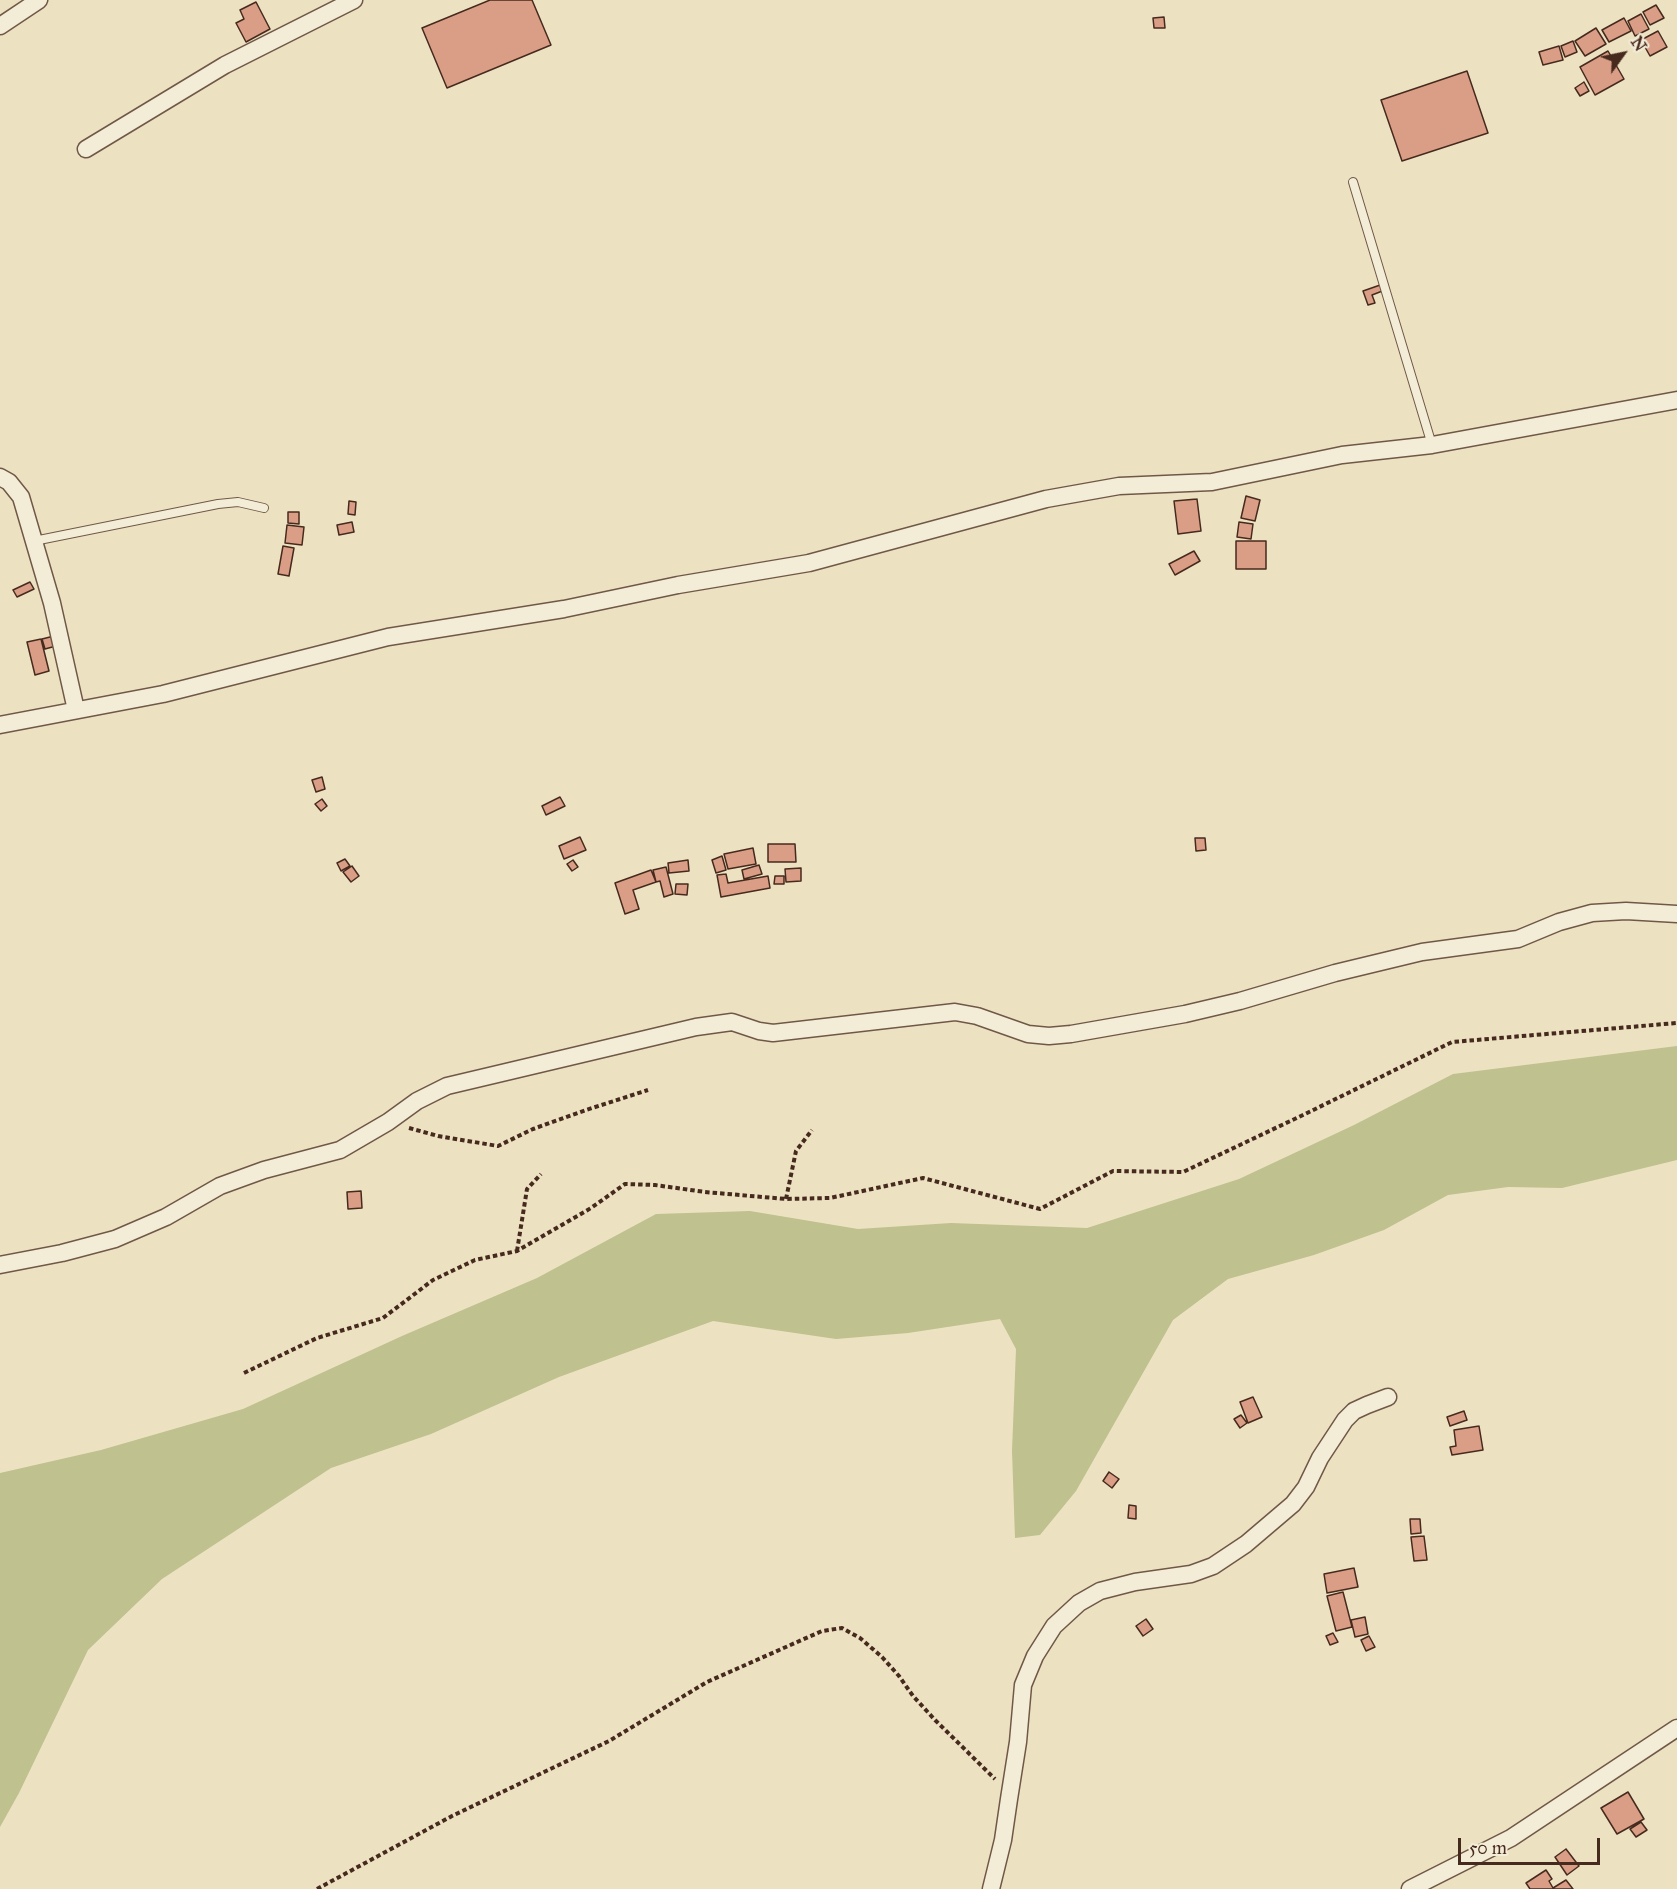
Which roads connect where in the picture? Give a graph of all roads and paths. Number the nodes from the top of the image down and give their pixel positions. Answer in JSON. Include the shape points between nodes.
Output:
{"nodes":[{"id":1,"x":39,"y":0,"type":"edge"},
{"id":2,"x":354,"y":0,"type":"edge"},
{"id":3,"x":0,"y":26,"type":"edge"},
{"id":4,"x":86,"y":149,"type":"dead end"},
{"id":5,"x":1353,"y":182,"type":"dead end"},
{"id":6,"x":1677,"y":400,"type":"edge"},
{"id":7,"x":1432,"y":445,"type":"junction"},
{"id":8,"x":0,"y":477,"type":"edge"},
{"id":9,"x":264,"y":508,"type":"dead end"},
{"id":10,"x":34,"y":541,"type":"junction"},
{"id":11,"x":76,"y":710,"type":"junction"},
{"id":12,"x":0,"y":725,"type":"edge"},
{"id":13,"x":1677,"y":914,"type":"edge"},
{"id":14,"x":1677,"y":1023,"type":"edge"},
{"id":15,"x":648,"y":1090,"type":"dead end"},
{"id":16,"x":388,"y":1122,"type":"junction"},
{"id":17,"x":812,"y":1130,"type":"dead end"},
{"id":18,"x":541,"y":1174,"type":"dead end"},
{"id":19,"x":786,"y":1199,"type":"junction"},
{"id":20,"x":517,"y":1251,"type":"junction"},
{"id":21,"x":0,"y":1265,"type":"edge"},
{"id":22,"x":244,"y":1373,"type":"dead end"},
{"id":23,"x":1388,"y":1397,"type":"dead end"},
{"id":24,"x":1677,"y":1728,"type":"edge"},
{"id":25,"x":1009,"y":1799,"type":"junction"},
{"id":26,"x":317,"y":1889,"type":"edge"},
{"id":27,"x":991,"y":1889,"type":"edge"},
{"id":28,"x":1410,"y":1889,"type":"edge"}],
"edges":[{"from":1,"to":3,"type":"street"},
{"from":2,"to":4,"type":"street","via":[[225,65]]},
{"from":5,"to":7,"type":"lane"},
{"from":6,"to":7,"type":"street"},
{"from":7,"to":11,"type":"street","via":[[1342,455],[1212,482],[1119,486],[1046,499],[809,563],[388,637],[163,694]]},
{"from":8,"to":10,"type":"street","via":[[21,497]]},
{"from":9,"to":10,"type":"lane","via":[[238,502],[218,504]]},
{"from":10,"to":11,"type":"street"},
{"from":11,"to":12,"type":"street"},
{"from":13,"to":16,"type":"street","via":[[1592,913],[1518,939],[1422,952],[1185,1014],[1071,1034],[1028,1034],[955,1012],[773,1033],[732,1022],[696,1027],[447,1086]]},
{"from":14,"to":19,"type":"path","via":[[1452,1042],[1183,1172],[1113,1171],[1041,1209],[923,1178],[830,1198]]},
{"from":15,"to":16,"type":"path","via":[[498,1146],[438,1136]]},
{"from":16,"to":21,"type":"street","via":[[340,1150],[220,1186],[166,1217],[115,1239]]},
{"from":17,"to":19,"type":"path","via":[[796,1151]]},
{"from":18,"to":20,"type":"path","via":[[527,1189]]},
{"from":19,"to":20,"type":"path","via":[[625,1184]]},
{"from":20,"to":22,"type":"path","via":[[475,1260],[433,1280],[383,1318],[317,1338]]},
{"from":23,"to":25,"type":"street","via":[[1360,1408],[1345,1420],[1293,1504],[1246,1544],[1213,1566],[1191,1574],[1100,1591],[1079,1602],[1054,1626],[1023,1685]]},
{"from":24,"to":28,"type":"street","via":[[1511,1838]]},
{"from":25,"to":26,"type":"path","via":[[1001,1785],[935,1720],[882,1658],[842,1628],[822,1631],[707,1682],[609,1741],[452,1816]]},
{"from":25,"to":27,"type":"street"}]}
